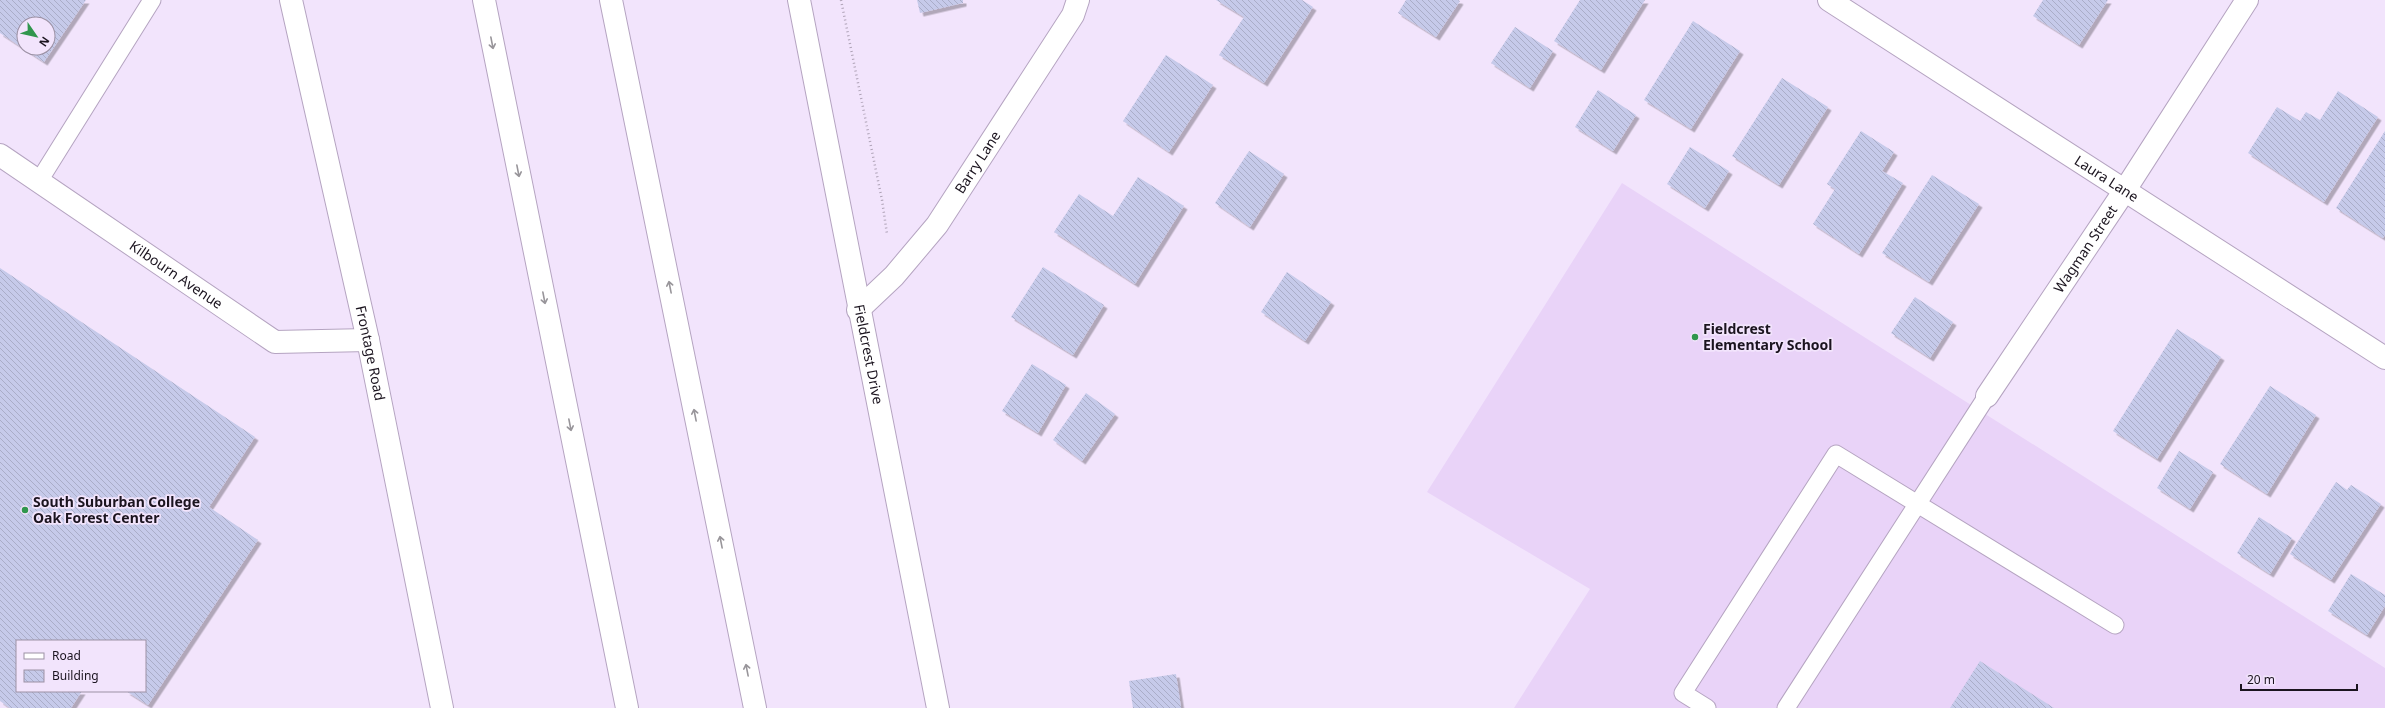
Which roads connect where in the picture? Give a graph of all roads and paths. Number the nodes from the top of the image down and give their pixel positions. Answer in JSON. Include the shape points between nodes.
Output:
{"nodes":[{"id":1,"x":152,"y":0,"type":"edge"},
{"id":2,"x":291,"y":0,"type":"edge"},
{"id":3,"x":611,"y":0,"type":"edge"},
{"id":4,"x":799,"y":0,"type":"edge"},
{"id":5,"x":841,"y":0,"type":"edge"},
{"id":6,"x":1078,"y":0,"type":"edge"},
{"id":7,"x":1828,"y":0,"type":"edge"},
{"id":8,"x":2247,"y":0,"type":"edge"},
{"id":9,"x":484,"y":2,"type":"edge"},
{"id":10,"x":0,"y":155,"type":"edge"},
{"id":11,"x":39,"y":181,"type":"junction"},
{"id":12,"x":2125,"y":190,"type":"junction"},
{"id":13,"x":894,"y":276,"type":"junction"},
{"id":14,"x":858,"y":310,"type":"junction"},
{"id":15,"x":368,"y":340,"type":"junction"},
{"id":16,"x":2385,"y":358,"type":"edge"},
{"id":17,"x":1987,"y":396,"type":"joint"},
{"id":18,"x":1917,"y":505,"type":"junction"},
{"id":19,"x":2115,"y":625,"type":"dead end"},
{"id":20,"x":442,"y":708,"type":"edge"},
{"id":21,"x":627,"y":708,"type":"edge"},
{"id":22,"x":755,"y":708,"type":"edge"},
{"id":23,"x":938,"y":708,"type":"edge"},
{"id":24,"x":1707,"y":708,"type":"edge"},
{"id":25,"x":1786,"y":708,"type":"edge"}],
"edges":[{"from":1,"to":11,"type":"lane"},
{"from":2,"to":15,"type":"main road","name":"Frontage Road"},
{"from":22,"to":3,"type":"main road","one_way":true},
{"from":4,"to":14,"type":"main road","name":"Fieldcrest Drive"},
{"from":5,"to":13,"type":"path","via":[[882,200]]},
{"from":6,"to":13,"type":"main road","name":"Barry Lane","via":[[1073,15],[937,225]]},
{"from":7,"to":12,"type":"main road","name":"Laura Lane"},
{"from":8,"to":12,"type":"main road","name":"Wagman Street"},
{"from":9,"to":21,"type":"main road","one_way":true},
{"from":10,"to":11,"type":"main road","name":"Kilbourn Avenue"},
{"from":11,"to":15,"type":"main road","name":"Kilbourn Avenue","via":[[275,342]]},
{"from":12,"to":16,"type":"main road","name":"Laura Lane"},
{"from":12,"to":17,"type":"main road","name":"Wagman Street"},
{"from":13,"to":14,"type":"main road","name":"Barry Lane"},
{"from":14,"to":23,"type":"main road","name":"Fieldcrest Drive"},
{"from":15,"to":20,"type":"main road","name":"Frontage Road"},
{"from":17,"to":18,"type":"lane"},
{"from":18,"to":19,"type":"lane"},
{"from":18,"to":24,"type":"lane","via":[[1836,454],[1683,693]]},
{"from":18,"to":25,"type":"lane"}]}
